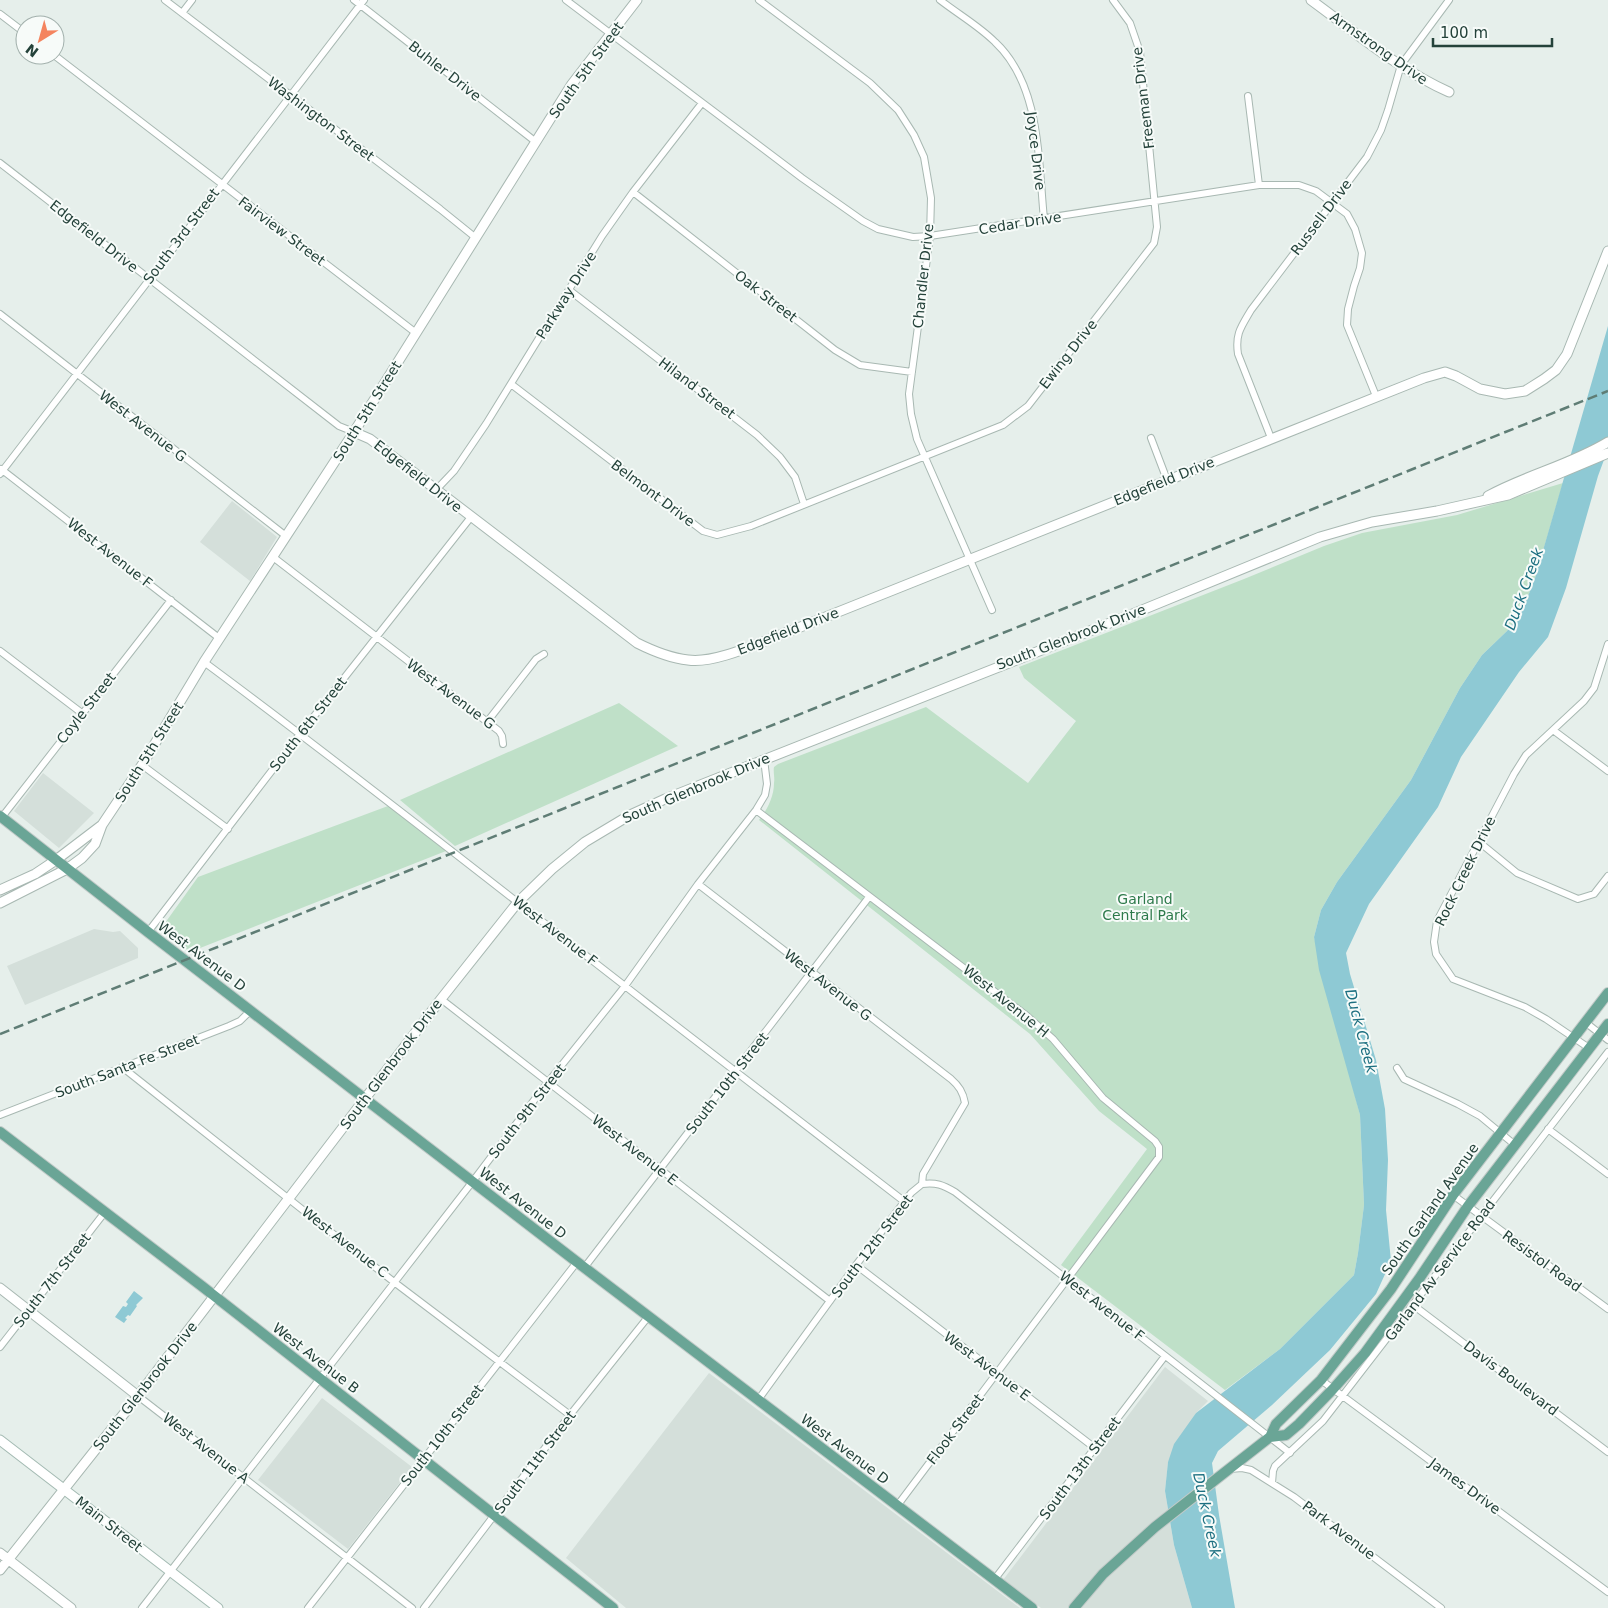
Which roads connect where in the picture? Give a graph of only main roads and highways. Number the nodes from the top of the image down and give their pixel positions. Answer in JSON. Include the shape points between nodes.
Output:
{"nodes":[{"id":1,"x":1,"y":816,"type":"edge"},
{"id":2,"x":1608,"y":992,"type":"edge"},
{"id":3,"x":1608,"y":1024,"type":"edge"},
{"id":4,"x":1604,"y":1037,"type":"edge"},
{"id":5,"x":0,"y":1132,"type":"edge"},
{"id":6,"x":1274,"y":1440,"type":"junction"},
{"id":7,"x":613,"y":1608,"type":"edge"},
{"id":8,"x":1032,"y":1608,"type":"edge"},
{"id":9,"x":1074,"y":1608,"type":"edge"}],
"edges":[{"from":1,"to":8,"type":"main road","name":"West Avenue D","via":[[580,1265]]},
{"from":2,"to":6,"type":"main road","name":"South Garland Avenue","via":[[1453,1195],[1391,1289],[1320,1380],[1276,1424]]},
{"from":3,"to":4,"type":"main road","name":"South Garland Avenue"},
{"from":4,"to":6,"type":"main road","name":"South Garland Avenue","via":[[1589,1048],[1468,1206],[1392,1317],[1333,1389],[1286,1435]]},
{"from":5,"to":7,"type":"main road","name":"West Avenue B"},
{"from":6,"to":9,"type":"main road","name":"South Garland Avenue","via":[[1219,1476],[1154,1527],[1103,1574]]}]}
